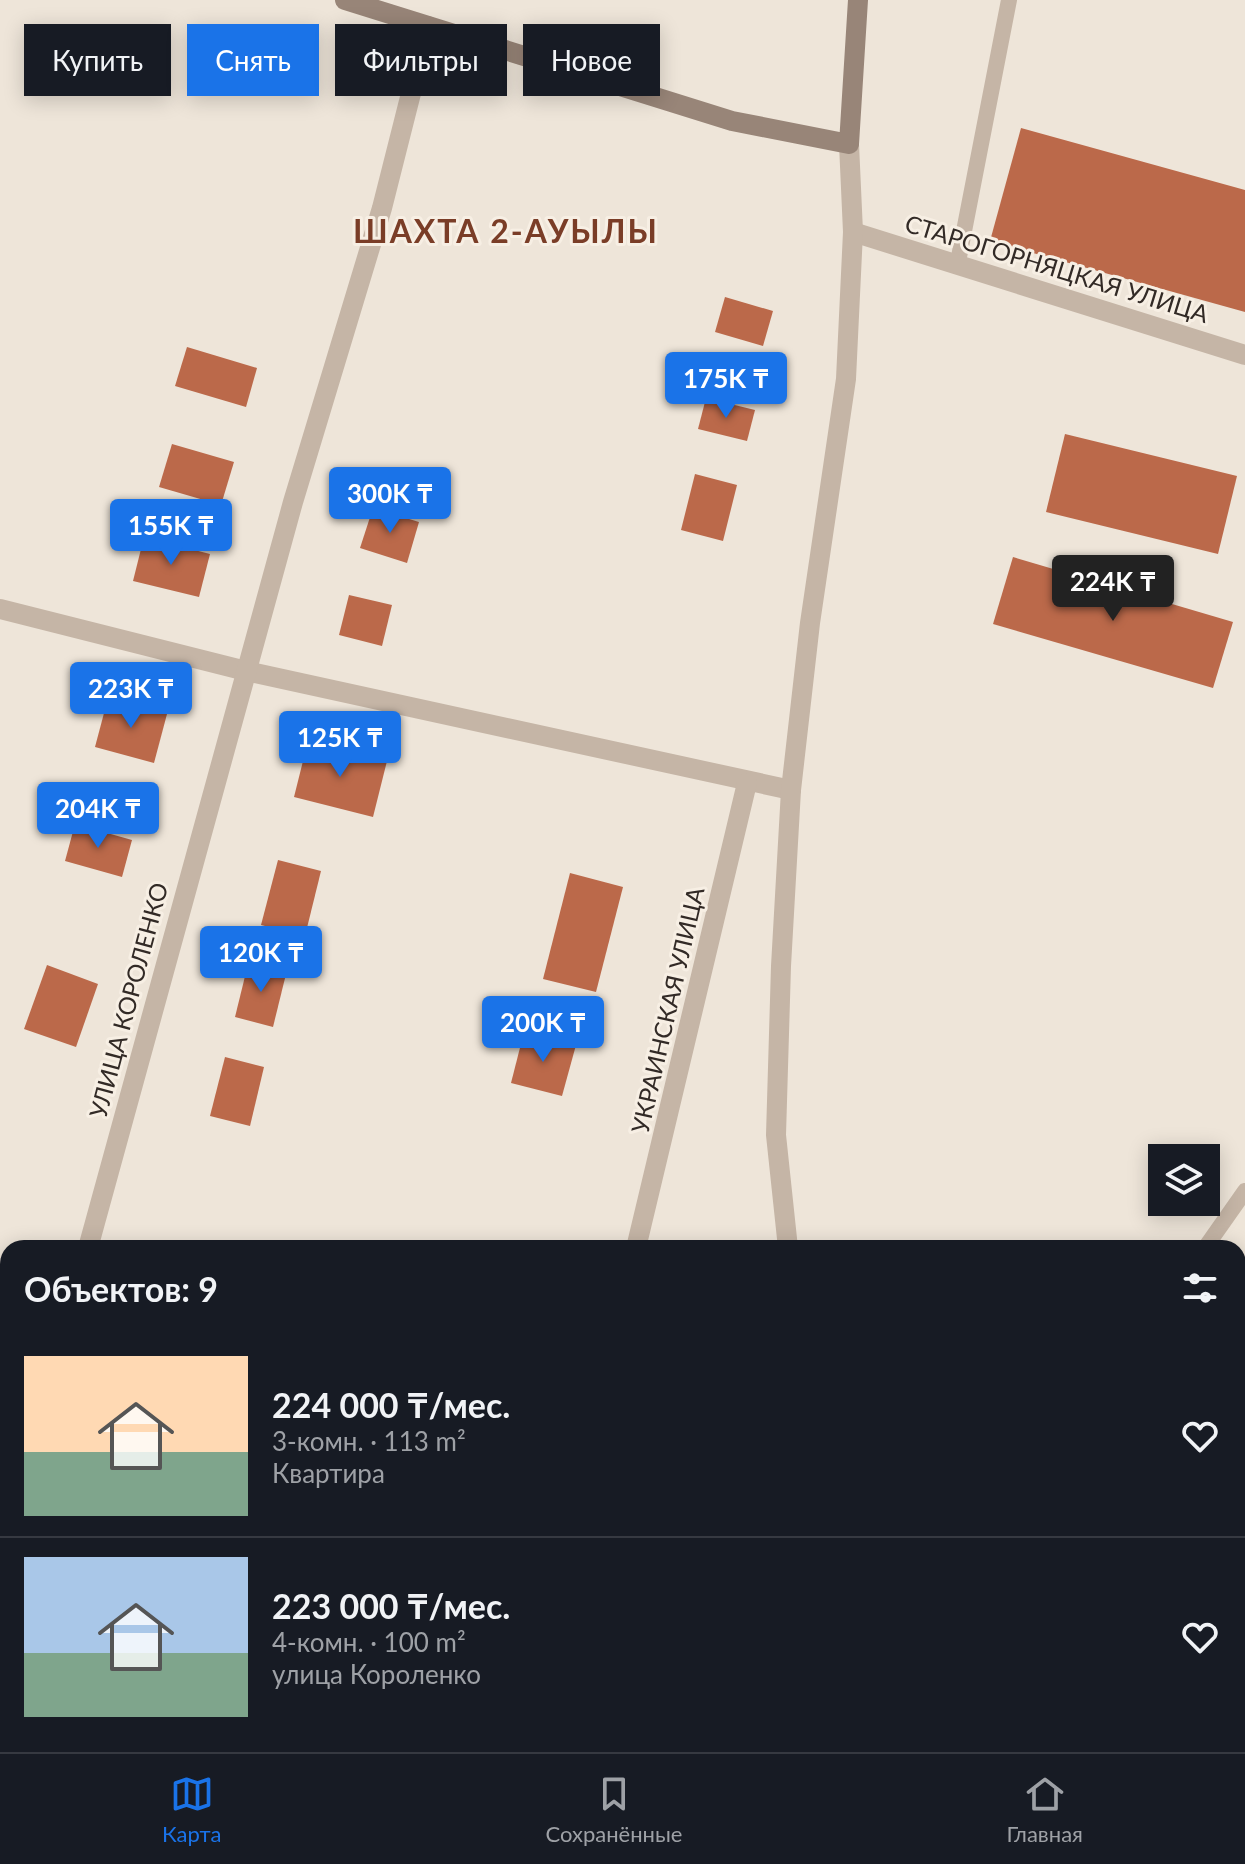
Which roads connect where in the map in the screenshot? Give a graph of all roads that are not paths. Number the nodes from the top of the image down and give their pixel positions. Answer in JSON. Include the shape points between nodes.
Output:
{"nodes":[{"id":1,"x":345,"y":0,"type":"edge"},
{"id":2,"x":858,"y":0,"type":"edge"},
{"id":3,"x":1009,"y":0,"type":"edge"},
{"id":4,"x":422,"y":24,"type":"edge"},
{"id":5,"x":507,"y":51,"type":"edge"},
{"id":6,"x":410,"y":96,"type":"edge"},
{"id":7,"x":849,"y":144,"type":"junction"},
{"id":8,"x":853,"y":232,"type":"junction"},
{"id":9,"x":958,"y":262,"type":"junction"},
{"id":10,"x":1245,"y":355,"type":"edge"},
{"id":11,"x":0,"y":609,"type":"edge"},
{"id":12,"x":246,"y":671,"type":"junction"},
{"id":13,"x":747,"y":783,"type":"junction"},
{"id":14,"x":791,"y":790,"type":"junction"},
{"id":15,"x":1245,"y":1191,"type":"edge"},
{"id":16,"x":90,"y":1240,"type":"edge"},
{"id":17,"x":638,"y":1240,"type":"edge"},
{"id":18,"x":787,"y":1240,"type":"edge"},
{"id":19,"x":1211,"y":1240,"type":"edge"}],
"edges":[{"from":1,"to":4,"type":"main road"},
{"from":2,"to":7,"type":"main road"},
{"from":3,"to":9,"type":"lane"},
{"from":5,"to":7,"type":"main road","via":[[732,121]]},
{"from":6,"to":12,"type":"street","name":"УЛИЦА КОРОЛЕНКО"},
{"from":7,"to":8,"type":"street"},
{"from":8,"to":9,"type":"street","name":"СТАРОГОРНЯЦКАЯ УЛИЦА"},
{"from":8,"to":14,"type":"street","via":[[846,379]]},
{"from":9,"to":10,"type":"street","name":"СТАРОГОРНЯЦКАЯ УЛИЦА"},
{"from":11,"to":12,"type":"street"},
{"from":12,"to":13,"type":"street"},
{"from":12,"to":16,"type":"street","name":"УЛИЦА КОРОЛЕНКО"},
{"from":13,"to":14,"type":"street"},
{"from":13,"to":17,"type":"street","name":"УКРАИНСКАЯ УЛИЦА"},
{"from":14,"to":18,"type":"street","via":[[776,1135]]},
{"from":15,"to":19,"type":"lane"}]}
